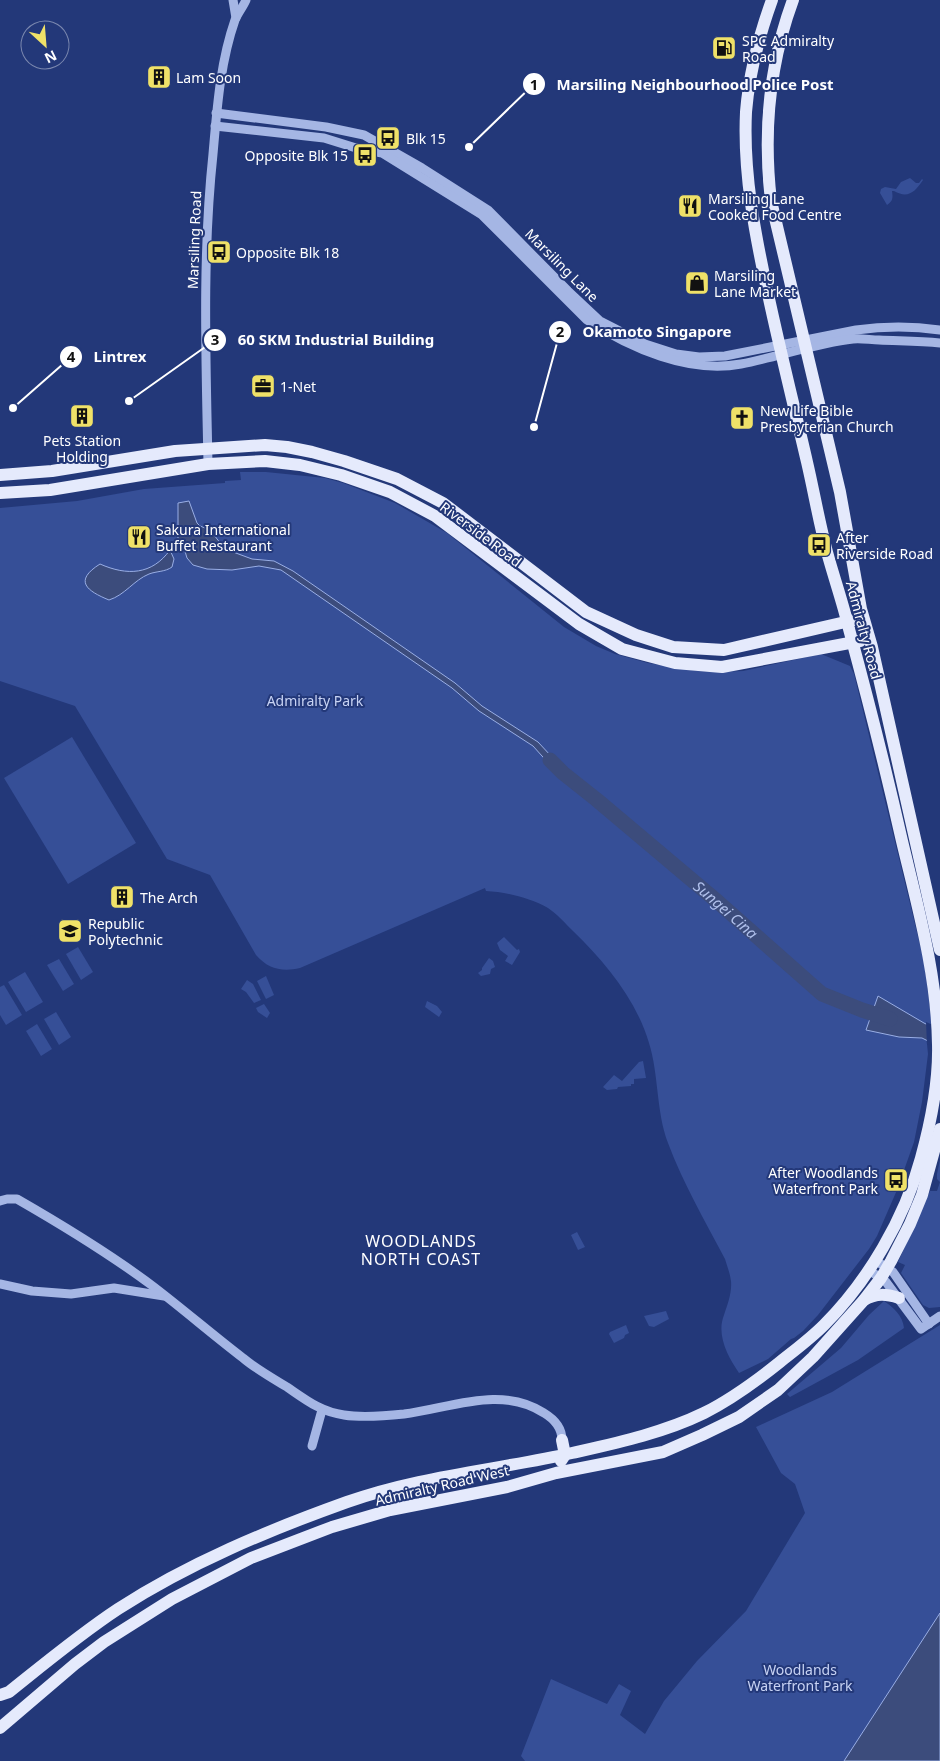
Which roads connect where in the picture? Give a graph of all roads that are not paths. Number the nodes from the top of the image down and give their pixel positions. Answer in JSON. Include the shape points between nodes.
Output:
{"nodes":[{"id":1,"x":234,"y":0,"type":"edge"},
{"id":2,"x":772,"y":0,"type":"edge"},
{"id":3,"x":793,"y":0,"type":"edge"},
{"id":4,"x":246,"y":1,"type":"edge"},
{"id":5,"x":236,"y":18,"type":"junction"},
{"id":6,"x":216,"y":114,"type":"junction"},
{"id":7,"x":215,"y":126,"type":"junction"},
{"id":8,"x":566,"y":294,"type":"junction"},
{"id":9,"x":940,"y":330,"type":"edge"},
{"id":10,"x":940,"y":343,"type":"edge"},
{"id":11,"x":804,"y":345,"type":"junction"},
{"id":12,"x":780,"y":350,"type":"junction"},
{"id":13,"x":208,"y":448,"type":"junction"},
{"id":14,"x":208,"y":464,"type":"junction"},
{"id":15,"x":0,"y":475,"type":"edge"},
{"id":16,"x":0,"y":493,"type":"edge"},
{"id":17,"x":864,"y":618,"type":"junction"},
{"id":18,"x":848,"y":622,"type":"junction"},
{"id":19,"x":869,"y":638,"type":"junction"},
{"id":20,"x":853,"y":642,"type":"junction"},
{"id":21,"x":938,"y":929,"type":"edge"},
{"id":22,"x":940,"y":950,"type":"edge"},
{"id":23,"x":940,"y":1129,"type":"edge"},
{"id":24,"x":0,"y":1201,"type":"edge"},
{"id":25,"x":872,"y":1265,"type":"junction"},
{"id":26,"x":884,"y":1272,"type":"junction"},
{"id":27,"x":0,"y":1284,"type":"edge"},
{"id":28,"x":166,"y":1296,"type":"junction"},
{"id":29,"x":899,"y":1298,"type":"junction"},
{"id":30,"x":864,"y":1300,"type":"junction"},
{"id":31,"x":940,"y":1316,"type":"edge"},
{"id":32,"x":925,"y":1326,"type":"junction"},
{"id":33,"x":322,"y":1410,"type":"junction"},
{"id":34,"x":562,"y":1440,"type":"junction"},
{"id":35,"x":312,"y":1446,"type":"dead end"},
{"id":36,"x":585,"y":1450,"type":"junction"},
{"id":37,"x":565,"y":1454,"type":"junction"},
{"id":38,"x":583,"y":1467,"type":"junction"},
{"id":39,"x":556,"y":1473,"type":"junction"},
{"id":40,"x":0,"y":1695,"type":"edge"},
{"id":41,"x":0,"y":1728,"type":"edge"}],
"edges":[{"from":1,"to":4,"type":"street"},
{"from":1,"to":5,"type":"street","name":"Marsiling Road"},
{"from":2,"to":12,"type":"main road","name":"Admiralty Road","via":[[750,83],[746,134],[751,208]]},
{"from":3,"to":11,"type":"main road","name":"Admiralty Road","via":[[782,29],[772,80],[767,167],[772,210]]},
{"from":4,"to":5,"type":"street","name":"Marsiling Road"},
{"from":5,"to":6,"type":"street","name":"Marsiling Road","via":[[222,72]]},
{"from":6,"to":7,"type":"street","name":"Marsiling Road"},
{"from":6,"to":8,"type":"street","name":"Marsiling Lane","via":[[326,127],[364,136],[488,210]]},
{"from":7,"to":8,"type":"street","name":"Marsiling Lane","via":[[324,138],[382,153],[482,214]]},
{"from":7,"to":13,"type":"street","name":"Marsiling Road","via":[[207,228]]},
{"from":8,"to":12,"type":"street","name":"Marsiling Lane","via":[[600,321],[645,344],[676,354],[699,357]]},
{"from":9,"to":11,"type":"street","name":"Marsiling Lane","via":[[877,327]]},
{"from":10,"to":11,"type":"street","name":"Marsiling Lane","via":[[853,339]]},
{"from":11,"to":12,"type":"street","name":"Marsiling Lane"},
{"from":11,"to":17,"type":"main road","name":"Admiralty Road","via":[[845,516]]},
{"from":12,"to":18,"type":"main road","name":"Admiralty Road","via":[[826,548]]},
{"from":13,"to":14,"type":"street","name":"Marsiling Road"},
{"from":13,"to":15,"type":"main road","name":"Riverside Road","via":[[52,471]]},
{"from":13,"to":18,"type":"main road","name":"Riverside Road","via":[[287,447],[397,478],[443,504],[586,612],[636,635],[673,647],[724,650]]},
{"from":14,"to":16,"type":"main road","name":"Riverside Road","via":[[50,490]]},
{"from":14,"to":20,"type":"main road","name":"Riverside Road","via":[[265,461],[300,465],[390,492],[447,524],[578,624],[622,649],[675,663],[722,667]]},
{"from":17,"to":18,"type":"main road","name":"Riverside Road"},
{"from":17,"to":19,"type":"main road","name":"Admiralty Road"},
{"from":18,"to":20,"type":"main road","name":"Admiralty Road"},
{"from":19,"to":20,"type":"main road","name":"Riverside Road"},
{"from":19,"to":21,"type":"main road","name":"Admiralty Road"},
{"from":20,"to":25,"type":"main road","name":"Admiralty Road","via":[[924,934],[934,987],[939,1049],[935,1098],[921,1158],[897,1220]]},
{"from":21,"to":22,"type":"main road","name":"Admiralty Road"},
{"from":23,"to":26,"type":"main road","via":[[922,1196]]},
{"from":24,"to":28,"type":"street","via":[[17,1199],[83,1238]]},
{"from":25,"to":26,"type":"street"},
{"from":25,"to":36,"type":"main road","name":"Admiralty Road West","via":[[825,1324],[742,1393],[699,1416],[662,1430]]},
{"from":26,"to":29,"type":"street","via":[[886,1282]]},
{"from":26,"to":30,"type":"main road","name":"Admiralty Road West"},
{"from":26,"to":32,"type":"street","via":[[901,1284]]},
{"from":27,"to":28,"type":"street","via":[[70,1294],[114,1288]]},
{"from":28,"to":33,"type":"street","via":[[244,1360]]},
{"from":29,"to":30,"type":"main road","via":[[882,1294]]},
{"from":29,"to":32,"type":"street"},
{"from":30,"to":38,"type":"main road","name":"Admiralty Road West","via":[[814,1357],[778,1390],[740,1416],[663,1452]]},
{"from":31,"to":32,"type":"street"},
{"from":33,"to":34,"type":"street","via":[[343,1415],[380,1416],[484,1399],[518,1401],[548,1415],[559,1427]]},
{"from":33,"to":35,"type":"street"},
{"from":34,"to":36,"type":"main road"},
{"from":34,"to":37,"type":"main road"},
{"from":36,"to":37,"type":"main road","name":"Admiralty Road West"},
{"from":37,"to":38,"type":"main road"},
{"from":37,"to":39,"type":"main road"},
{"from":37,"to":40,"type":"main road","name":"Admiralty Road West","via":[[386,1489],[237,1546],[180,1573],[115,1611],[9,1692]]},
{"from":38,"to":39,"type":"main road","name":"Admiralty Road West"},
{"from":39,"to":41,"type":"main road","name":"Admiralty Road West","via":[[390,1510],[332,1527],[251,1558],[172,1599],[104,1642]]}]}
